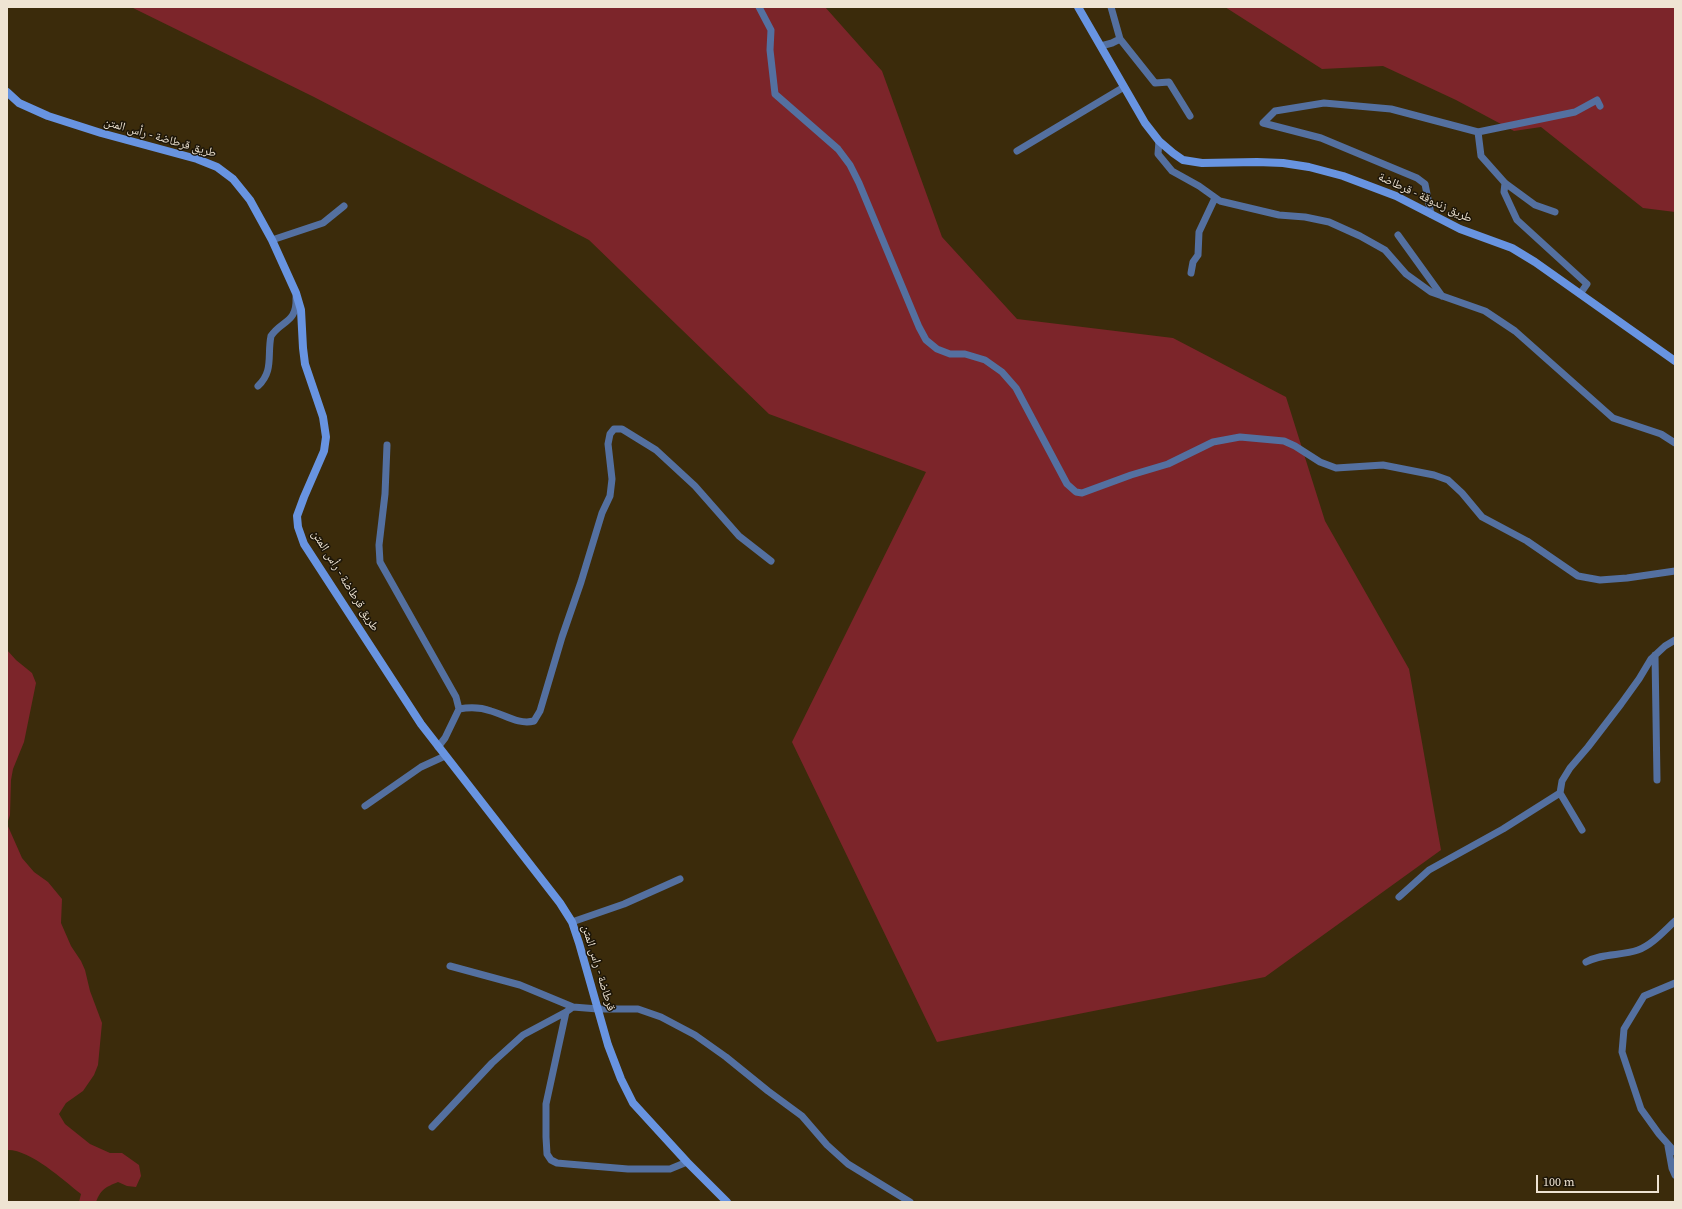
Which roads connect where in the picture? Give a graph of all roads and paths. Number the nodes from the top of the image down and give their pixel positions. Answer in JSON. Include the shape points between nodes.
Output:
{"nodes":[{"id":1,"x":759,"y":7,"type":"edge"},
{"id":2,"x":1078,"y":7,"type":"edge"},
{"id":3,"x":1111,"y":7,"type":"edge"},
{"id":4,"x":1120,"y":39,"type":"junction"},
{"id":5,"x":1101,"y":46,"type":"junction"},
{"id":6,"x":1124,"y":87,"type":"junction"},
{"id":7,"x":7,"y":92,"type":"edge"},
{"id":8,"x":1600,"y":106,"type":"dead end"},
{"id":9,"x":1190,"y":116,"type":"dead end"},
{"id":10,"x":1478,"y":132,"type":"junction"},
{"id":11,"x":1160,"y":141,"type":"junction"},
{"id":12,"x":1017,"y":151,"type":"dead end"},
{"id":13,"x":1505,"y":184,"type":"junction"},
{"id":14,"x":1214,"y":198,"type":"junction"},
{"id":15,"x":344,"y":206,"type":"dead end"},
{"id":16,"x":1555,"y":212,"type":"dead end"},
{"id":17,"x":1431,"y":214,"type":"junction"},
{"id":18,"x":1398,"y":235,"type":"dead end"},
{"id":19,"x":272,"y":240,"type":"junction"},
{"id":20,"x":1191,"y":273,"type":"dead end"},
{"id":21,"x":296,"y":293,"type":"junction"},
{"id":22,"x":1580,"y":294,"type":"junction"},
{"id":23,"x":1443,"y":296,"type":"junction"},
{"id":24,"x":1675,"y":361,"type":"edge"},
{"id":25,"x":258,"y":386,"type":"dead end"},
{"id":26,"x":1675,"y":443,"type":"edge"},
{"id":27,"x":387,"y":445,"type":"dead end"},
{"id":28,"x":771,"y":561,"type":"dead end"},
{"id":29,"x":1675,"y":571,"type":"edge"},
{"id":30,"x":1675,"y":640,"type":"edge"},
{"id":31,"x":1655,"y":655,"type":"junction"},
{"id":32,"x":459,"y":709,"type":"junction"},
{"id":33,"x":421,"y":724,"type":"joint"},
{"id":34,"x":438,"y":747,"type":"junction"},
{"id":35,"x":445,"y":756,"type":"junction"},
{"id":36,"x":1657,"y":780,"type":"dead end"},
{"id":37,"x":1560,"y":793,"type":"junction"},
{"id":38,"x":365,"y":806,"type":"dead end"},
{"id":39,"x":1582,"y":830,"type":"dead end"},
{"id":40,"x":680,"y":879,"type":"dead end"},
{"id":41,"x":1399,"y":897,"type":"dead end"},
{"id":42,"x":1675,"y":921,"type":"edge"},
{"id":43,"x":572,"y":922,"type":"junction"},
{"id":44,"x":1586,"y":962,"type":"dead end"},
{"id":45,"x":450,"y":966,"type":"dead end"},
{"id":46,"x":1675,"y":983,"type":"edge"},
{"id":47,"x":573,"y":1007,"type":"junction"},
{"id":48,"x":598,"y":1009,"type":"junction"},
{"id":49,"x":566,"y":1012,"type":"junction"},
{"id":50,"x":432,"y":1127,"type":"dead end"},
{"id":51,"x":1668,"y":1145,"type":"junction"},
{"id":52,"x":1675,"y":1152,"type":"edge"},
{"id":53,"x":687,"y":1162,"type":"junction"},
{"id":54,"x":1675,"y":1175,"type":"edge"},
{"id":55,"x":727,"y":1202,"type":"edge"},
{"id":56,"x":910,"y":1202,"type":"edge"}],
"edges":[{"from":1,"to":29,"type":"street","via":[[771,30],[770,50],[775,94],[838,149],[850,165],[926,340],[937,349],[950,354],[965,354],[985,360],[1002,372],[1016,388],[1067,484],[1076,492],[1082,493],[1168,464],[1213,442],[1240,437],[1284,441],[1320,462],[1336,468],[1383,465],[1448,480],[1482,517],[1527,541],[1578,576],[1600,580]]},
{"from":2,"to":5,"type":"main road"},
{"from":3,"to":4,"type":"street"},
{"from":4,"to":5,"type":"street"},
{"from":4,"to":9,"type":"street","via":[[1155,83],[1169,82]]},
{"from":5,"to":6,"type":"main road"},
{"from":6,"to":11,"type":"main road","name":"طريق زندوقة - قرطاضة","via":[[1145,123]]},
{"from":6,"to":12,"type":"street"},
{"from":7,"to":19,"type":"main road","name":"طريق قرطاضة - رأس المتن","via":[[19,103],[48,116],[217,167],[233,179],[250,200]]},
{"from":8,"to":10,"type":"street","via":[[1597,100],[1575,112]]},
{"from":10,"to":13,"type":"street","via":[[1482,156]]},
{"from":10,"to":17,"type":"street","via":[[1391,109],[1324,103],[1275,111],[1263,123],[1321,138],[1417,178],[1425,184]]},
{"from":11,"to":14,"type":"street","via":[[1158,154],[1172,171]]},
{"from":11,"to":17,"type":"main road","name":"طريق زندوقة - قرطاضة","via":[[1183,160],[1202,163],[1283,163],[1343,176],[1396,196]]},
{"from":13,"to":16,"type":"street","via":[[1535,205]]},
{"from":13,"to":22,"type":"street","via":[[1504,192],[1517,220],[1587,284]]},
{"from":14,"to":20,"type":"street","via":[[1199,232],[1198,254]]},
{"from":14,"to":23,"type":"street","via":[[1279,215],[1329,222],[1384,250],[1406,274],[1431,292]]},
{"from":15,"to":19,"type":"street","via":[[322,223]]},
{"from":17,"to":22,"type":"main road","name":"طريق زندوقة - قرطاضة","via":[[1460,229],[1512,248]]},
{"from":18,"to":23,"type":"street"},
{"from":19,"to":21,"type":"main road","name":"طريق قرطاضة - رأس المتن"},
{"from":21,"to":25,"type":"street","via":[[297,304],[294,314],[271,336],[267,373]]},
{"from":21,"to":33,"type":"main road","name":"طريق قرطاضة - رأس المتن","via":[[301,310],[302,348],[323,417],[326,437],[324,451],[297,516],[298,527],[304,544]]},
{"from":22,"to":24,"type":"main road","name":"طريق زندوقة - قرطاضة"},
{"from":23,"to":26,"type":"street","via":[[1485,311],[1515,331],[1613,418],[1661,434]]},
{"from":27,"to":32,"type":"street","via":[[385,494],[378,545],[380,562],[456,697]]},
{"from":28,"to":32,"type":"street","via":[[739,536],[695,486],[656,450],[622,429],[614,429],[608,444],[612,479],[610,496],[602,513],[540,711],[534,721],[526,723],[490,710],[472,707]]},
{"from":30,"to":31,"type":"street"},
{"from":31,"to":36,"type":"street"},
{"from":31,"to":37,"type":"street","via":[[1621,704],[1570,768],[1562,781]]},
{"from":32,"to":34,"type":"street"},
{"from":33,"to":34,"type":"main road","name":"قرطاضة - راس المتن"},
{"from":34,"to":35,"type":"main road","name":"قرطاضة - راس المتن"},
{"from":35,"to":38,"type":"street","via":[[421,767]]},
{"from":35,"to":43,"type":"main road","name":"قرطاضة - راس المتن","via":[[560,903]]},
{"from":37,"to":39,"type":"street"},
{"from":37,"to":41,"type":"street","via":[[1503,830],[1429,870]]},
{"from":40,"to":43,"type":"street","via":[[624,904]]},
{"from":42,"to":44,"type":"street","via":[[1638,950],[1594,957]]},
{"from":43,"to":48,"type":"main road","name":"قرطاضة - راس المتن"},
{"from":45,"to":47,"type":"street","via":[[520,985]]},
{"from":46,"to":51,"type":"street","via":[[1644,996],[1624,1029],[1622,1052],[1641,1109]]},
{"from":47,"to":48,"type":"street"},
{"from":47,"to":49,"type":"street"},
{"from":48,"to":53,"type":"main road","name":"قرطاضة - راس المتن","via":[[608,1045],[633,1103]]},
{"from":48,"to":56,"type":"street","via":[[638,1009],[661,1017],[695,1035],[802,1116],[827,1145],[848,1164]]},
{"from":49,"to":50,"type":"street","via":[[518,1040],[492,1063]]},
{"from":49,"to":53,"type":"street","via":[[546,1104],[547,1154],[550,1160],[557,1163],[642,1169],[670,1169]]},
{"from":51,"to":52,"type":"street"},
{"from":51,"to":54,"type":"street"},
{"from":53,"to":55,"type":"main road","name":"قرطاضة - راس المتن"}]}
